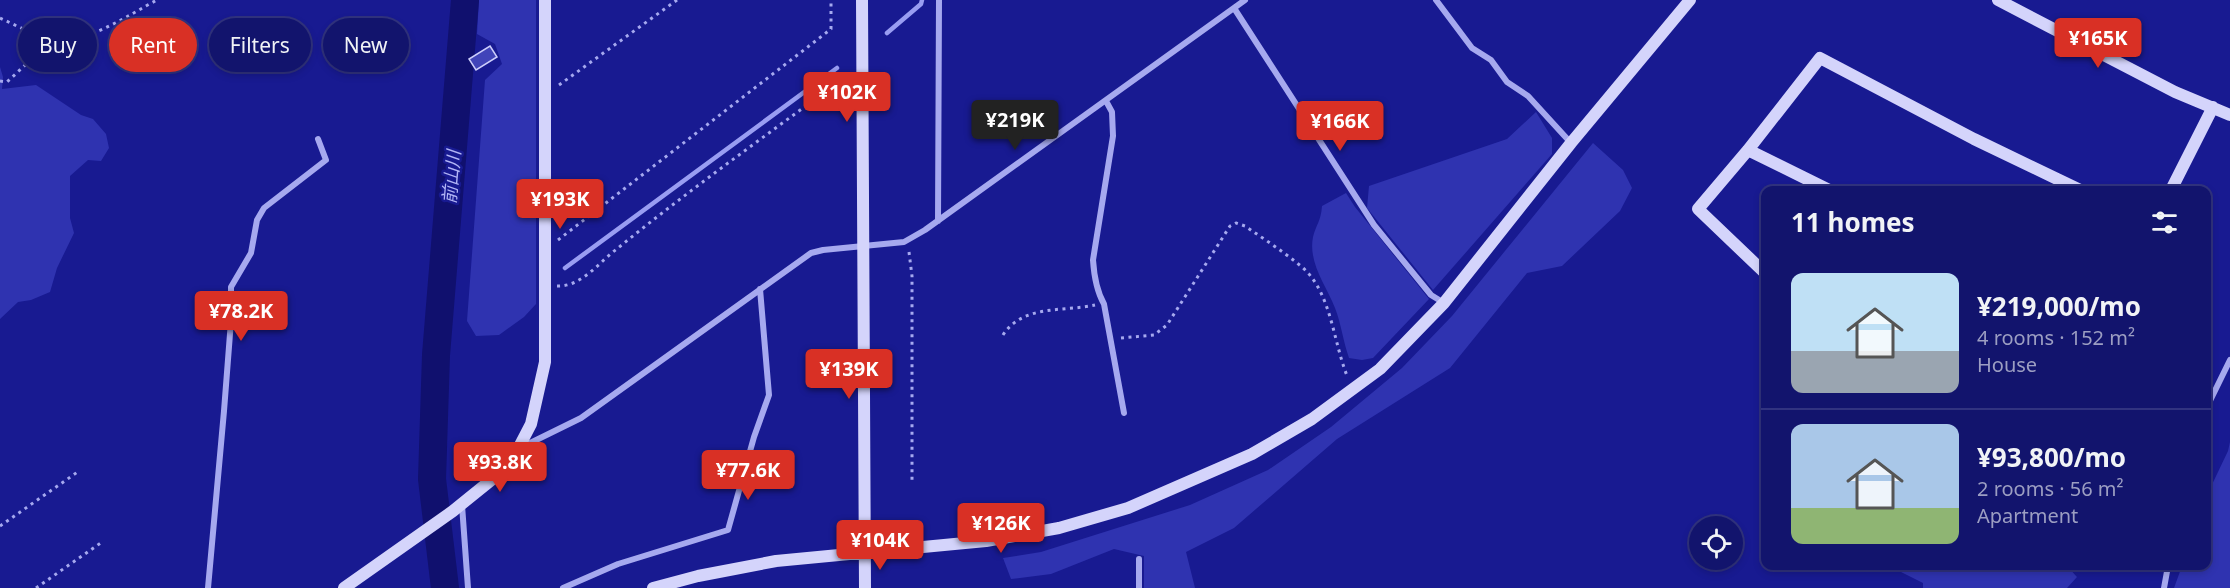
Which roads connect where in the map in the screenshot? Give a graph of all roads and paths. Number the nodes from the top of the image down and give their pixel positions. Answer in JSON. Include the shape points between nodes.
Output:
{"nodes":[{"id":1,"x":157,"y":0,"type":"edge"},
{"id":2,"x":545,"y":0,"type":"edge"},
{"id":3,"x":676,"y":0,"type":"edge"},
{"id":4,"x":831,"y":0,"type":"edge"},
{"id":5,"x":862,"y":0,"type":"edge"},
{"id":6,"x":939,"y":0,"type":"edge"},
{"id":7,"x":1245,"y":0,"type":"edge"},
{"id":8,"x":1436,"y":0,"type":"edge"},
{"id":9,"x":1690,"y":0,"type":"edge"},
{"id":10,"x":1998,"y":0,"type":"edge"},
{"id":11,"x":1234,"y":8,"type":"junction"},
{"id":12,"x":0,"y":18,"type":"edge"},
{"id":13,"x":18,"y":27,"type":"edge"},
{"id":14,"x":97,"y":31,"type":"edge"},
{"id":15,"x":18,"y":72,"type":"edge"},
{"id":16,"x":862,"y":79,"type":"junction"},
{"id":17,"x":0,"y":81,"type":"edge"},
{"id":18,"x":545,"y":88,"type":"junction"},
{"id":19,"x":1106,"y":101,"type":"junction"},
{"id":20,"x":2213,"y":107,"type":"junction"},
{"id":21,"x":2230,"y":115,"type":"edge"},
{"id":22,"x":318,"y":139,"type":"dead end"},
{"id":23,"x":1571,"y":143,"type":"junction"},
{"id":24,"x":1748,"y":150,"type":"junction"},
{"id":25,"x":1821,"y":186,"type":"edge"},
{"id":26,"x":2072,"y":186,"type":"edge"},
{"id":27,"x":2173,"y":186,"type":"edge"},
{"id":28,"x":938,"y":220,"type":"junction"},
{"id":29,"x":904,"y":242,"type":"junction"},
{"id":30,"x":545,"y":243,"type":"junction"},
{"id":31,"x":862,"y":246,"type":"junction"},
{"id":32,"x":1761,"y":269,"type":"edge"},
{"id":33,"x":545,"y":286,"type":"junction"},
{"id":34,"x":760,"y":290,"type":"junction"},
{"id":35,"x":1102,"y":301,"type":"junction"},
{"id":36,"x":1444,"y":303,"type":"junction"},
{"id":37,"x":1004,"y":335,"type":"dead end"},
{"id":38,"x":1111,"y":339,"type":"junction"},
{"id":39,"x":2230,"y":360,"type":"edge"},
{"id":40,"x":1355,"y":387,"type":"junction"},
{"id":41,"x":2211,"y":399,"type":"edge"},
{"id":42,"x":1124,"y":413,"type":"dead end"},
{"id":43,"x":518,"y":448,"type":"junction"},
{"id":44,"x":79,"y":471,"type":"dead end"},
{"id":45,"x":912,"y":481,"type":"dead end"},
{"id":46,"x":457,"y":507,"type":"junction"},
{"id":47,"x":0,"y":526,"type":"edge"},
{"id":48,"x":102,"y":542,"type":"dead end"},
{"id":49,"x":865,"y":553,"type":"junction"},
{"id":50,"x":1139,"y":559,"type":"dead end"},
{"id":51,"x":2167,"y":570,"type":"edge"},
{"id":52,"x":36,"y":588,"type":"edge"},
{"id":53,"x":208,"y":588,"type":"edge"},
{"id":54,"x":344,"y":588,"type":"edge"},
{"id":55,"x":468,"y":588,"type":"edge"},
{"id":56,"x":563,"y":588,"type":"edge"},
{"id":57,"x":653,"y":588,"type":"edge"},
{"id":58,"x":865,"y":588,"type":"edge"},
{"id":59,"x":1139,"y":588,"type":"edge"},
{"id":60,"x":2164,"y":588,"type":"edge"}],
"edges":[{"from":1,"to":14,"type":"path"},
{"from":2,"to":18,"type":"street"},
{"from":3,"to":18,"type":"path","via":[[566,82]]},
{"from":4,"to":30,"type":"path","via":[[831,28],[567,235]]},
{"from":5,"to":16,"type":"street"},
{"from":6,"to":28,"type":"street"},
{"from":7,"to":11,"type":"street"},
{"from":8,"to":23,"type":"street","via":[[1472,48],[1491,60],[1507,82],[1528,96]]},
{"from":9,"to":23,"type":"street"},
{"from":10,"to":20,"type":"street","via":[[2175,92]]},
{"from":11,"to":19,"type":"street"},
{"from":11,"to":36,"type":"street","via":[[1374,225],[1431,295]]},
{"from":12,"to":13,"type":"path"},
{"from":15,"to":17,"type":"path","via":[[7,82]]},
{"from":16,"to":31,"type":"street"},
{"from":16,"to":33,"type":"path","via":[[833,86],[662,212],[587,275],[563,286]]},
{"from":18,"to":30,"type":"street"},
{"from":19,"to":28,"type":"street"},
{"from":19,"to":35,"type":"street","via":[[1112,112],[1113,136],[1093,260]]},
{"from":20,"to":21,"type":"street"},
{"from":20,"to":27,"type":"street"},
{"from":22,"to":53,"type":"street","via":[[326,160],[264,208],[251,253],[231,287]]},
{"from":23,"to":36,"type":"street"},
{"from":24,"to":25,"type":"street"},
{"from":24,"to":26,"type":"street","via":[[1820,58]]},
{"from":24,"to":32,"type":"street","via":[[1698,209]]},
{"from":28,"to":29,"type":"street"},
{"from":29,"to":31,"type":"street"},
{"from":29,"to":45,"type":"path","via":[[912,276]]},
{"from":30,"to":33,"type":"street"},
{"from":31,"to":34,"type":"street","via":[[811,253]]},
{"from":31,"to":49,"type":"street"},
{"from":33,"to":43,"type":"street","via":[[545,362],[531,424]]},
{"from":34,"to":43,"type":"street","via":[[581,418]]},
{"from":34,"to":56,"type":"street","via":[[768,395],[728,530],[618,564]]},
{"from":35,"to":37,"type":"path","via":[[1094,306],[1031,313]]},
{"from":35,"to":38,"type":"street"},
{"from":36,"to":40,"type":"street","via":[[1380,369]]},
{"from":38,"to":40,"type":"path","via":[[1155,335],[1167,324],[1230,225],[1236,223],[1245,225],[1303,267],[1312,279]]},
{"from":38,"to":42,"type":"street"},
{"from":39,"to":41,"type":"street"},
{"from":40,"to":49,"type":"street","via":[[1252,454],[1128,508],[1059,528],[986,541]]},
{"from":43,"to":46,"type":"street","via":[[495,477]]},
{"from":44,"to":47,"type":"path"},
{"from":46,"to":54,"type":"street"},
{"from":46,"to":55,"type":"street"},
{"from":48,"to":52,"type":"path"},
{"from":49,"to":57,"type":"street","via":[[776,561]]},
{"from":49,"to":58,"type":"street"},
{"from":50,"to":59,"type":"street"},
{"from":51,"to":60,"type":"street"}]}
